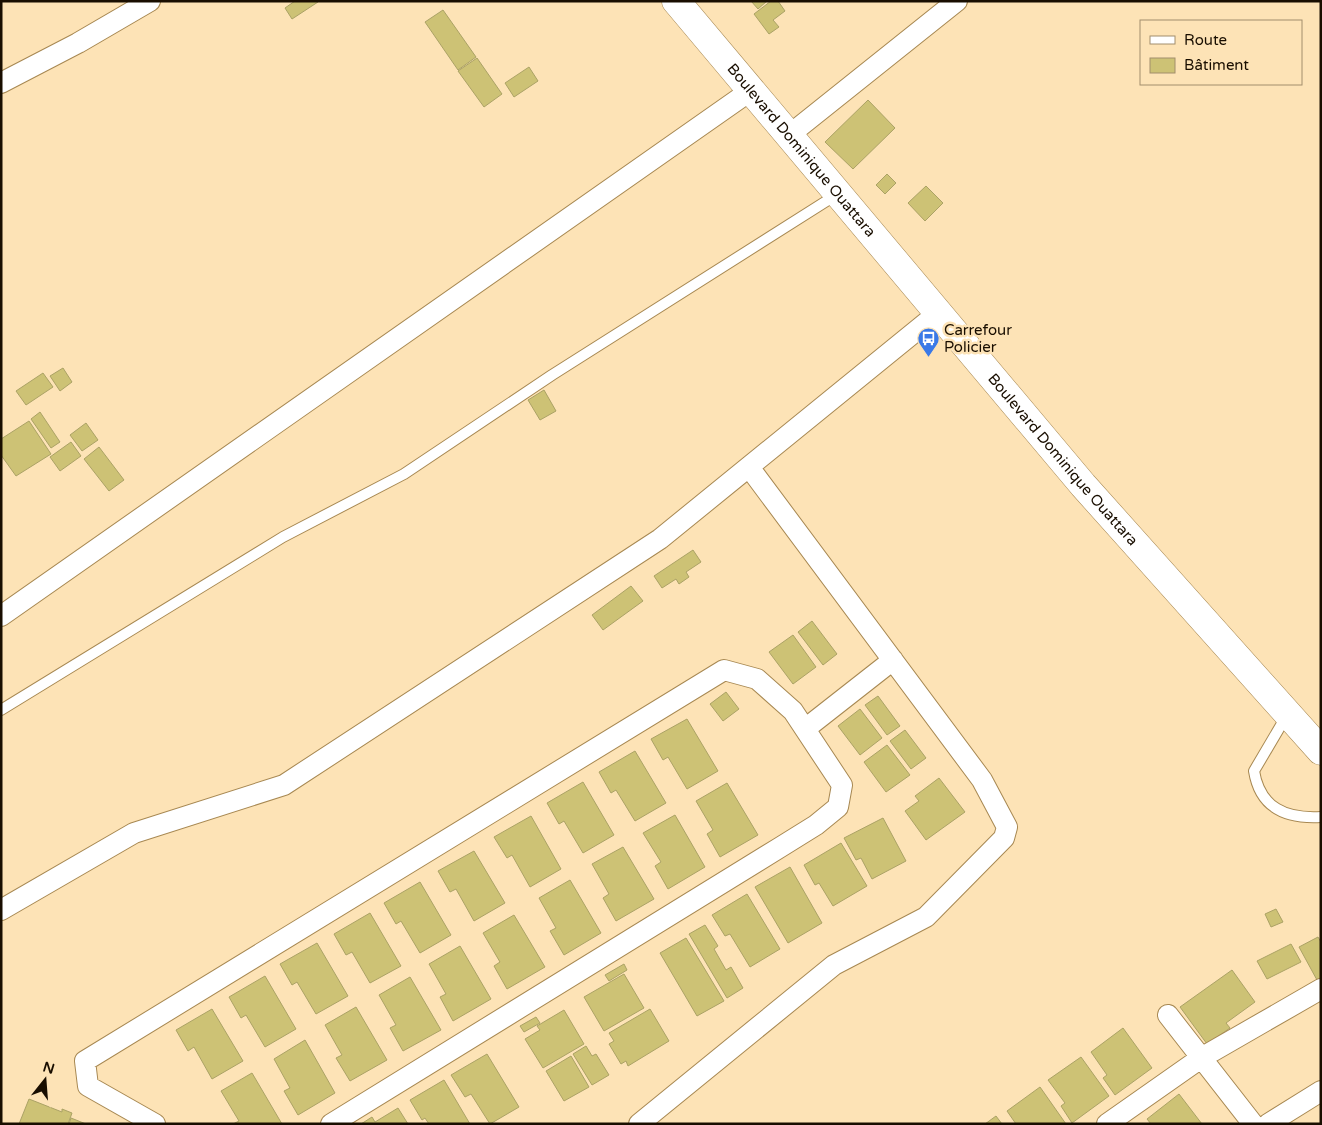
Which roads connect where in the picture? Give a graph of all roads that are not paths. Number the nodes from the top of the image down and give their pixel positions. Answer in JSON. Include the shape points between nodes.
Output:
{"nodes":[{"id":1,"x":150,"y":1,"type":"edge"},
{"id":2,"x":676,"y":1,"type":"edge"},
{"id":3,"x":957,"y":1,"type":"edge"},
{"id":4,"x":1,"y":83,"type":"edge"},
{"id":5,"x":750,"y":91,"type":"junction"},
{"id":6,"x":788,"y":136,"type":"junction"},
{"id":7,"x":838,"y":194,"type":"junction"},
{"id":8,"x":938,"y":314,"type":"junction"},
{"id":9,"x":749,"y":467,"type":"junction"},
{"id":10,"x":1,"y":616,"type":"edge"},
{"id":11,"x":893,"y":660,"type":"junction"},
{"id":12,"x":1,"y":710,"type":"edge"},
{"id":13,"x":1288,"y":714,"type":"junction"},
{"id":14,"x":805,"y":729,"type":"junction"},
{"id":15,"x":1321,"y":751,"type":"edge"},
{"id":16,"x":1321,"y":816,"type":"edge"},
{"id":17,"x":1,"y":910,"type":"edge"},
{"id":18,"x":1321,"y":989,"type":"edge"},
{"id":19,"x":1168,"y":1015,"type":"dead end"},
{"id":20,"x":1201,"y":1058,"type":"junction"},
{"id":21,"x":1321,"y":1091,"type":"edge"},
{"id":22,"x":155,"y":1124,"type":"edge"},
{"id":23,"x":331,"y":1124,"type":"edge"},
{"id":24,"x":639,"y":1124,"type":"edge"},
{"id":25,"x":1106,"y":1124,"type":"edge"},
{"id":26,"x":1253,"y":1124,"type":"edge"},
{"id":27,"x":1268,"y":1124,"type":"edge"}],
"edges":[{"from":1,"to":4,"type":"street"},
{"from":2,"to":5,"type":"street","name":"Boulevard Dominique Ouattara"},
{"from":3,"to":6,"type":"street"},
{"from":5,"to":6,"type":"street","name":"Boulevard Dominique Ouattara"},
{"from":5,"to":10,"type":"street"},
{"from":6,"to":7,"type":"street","name":"Boulevard Dominique Ouattara"},
{"from":7,"to":8,"type":"street","name":"Boulevard Dominique Ouattara"},
{"from":7,"to":12,"type":"lane","via":[[552,375],[404,474],[283,537]]},
{"from":8,"to":9,"type":"street"},
{"from":8,"to":13,"type":"street","name":"Boulevard Dominique Ouattara","via":[[1083,485]]},
{"from":9,"to":11,"type":"street"},
{"from":9,"to":17,"type":"street","via":[[660,539],[284,786],[134,833]]},
{"from":11,"to":14,"type":"street"},
{"from":11,"to":24,"type":"street","via":[[982,780],[1007,827],[1004,838],[926,917],[834,965]]},
{"from":13,"to":15,"type":"street","name":"Boulevard Dominique Ouattara"},
{"from":13,"to":16,"type":"lane","via":[[1254,771],[1256,787],[1272,807],[1301,818]]},
{"from":14,"to":22,"type":"street","via":[[793,711],[757,678],[724,670],[85,1061],[88,1086]]},
{"from":14,"to":23,"type":"street","via":[[842,785],[838,807],[816,825]]},
{"from":18,"to":20,"type":"street"},
{"from":19,"to":20,"type":"street"},
{"from":20,"to":25,"type":"street"},
{"from":20,"to":26,"type":"street"},
{"from":21,"to":27,"type":"street"}]}
